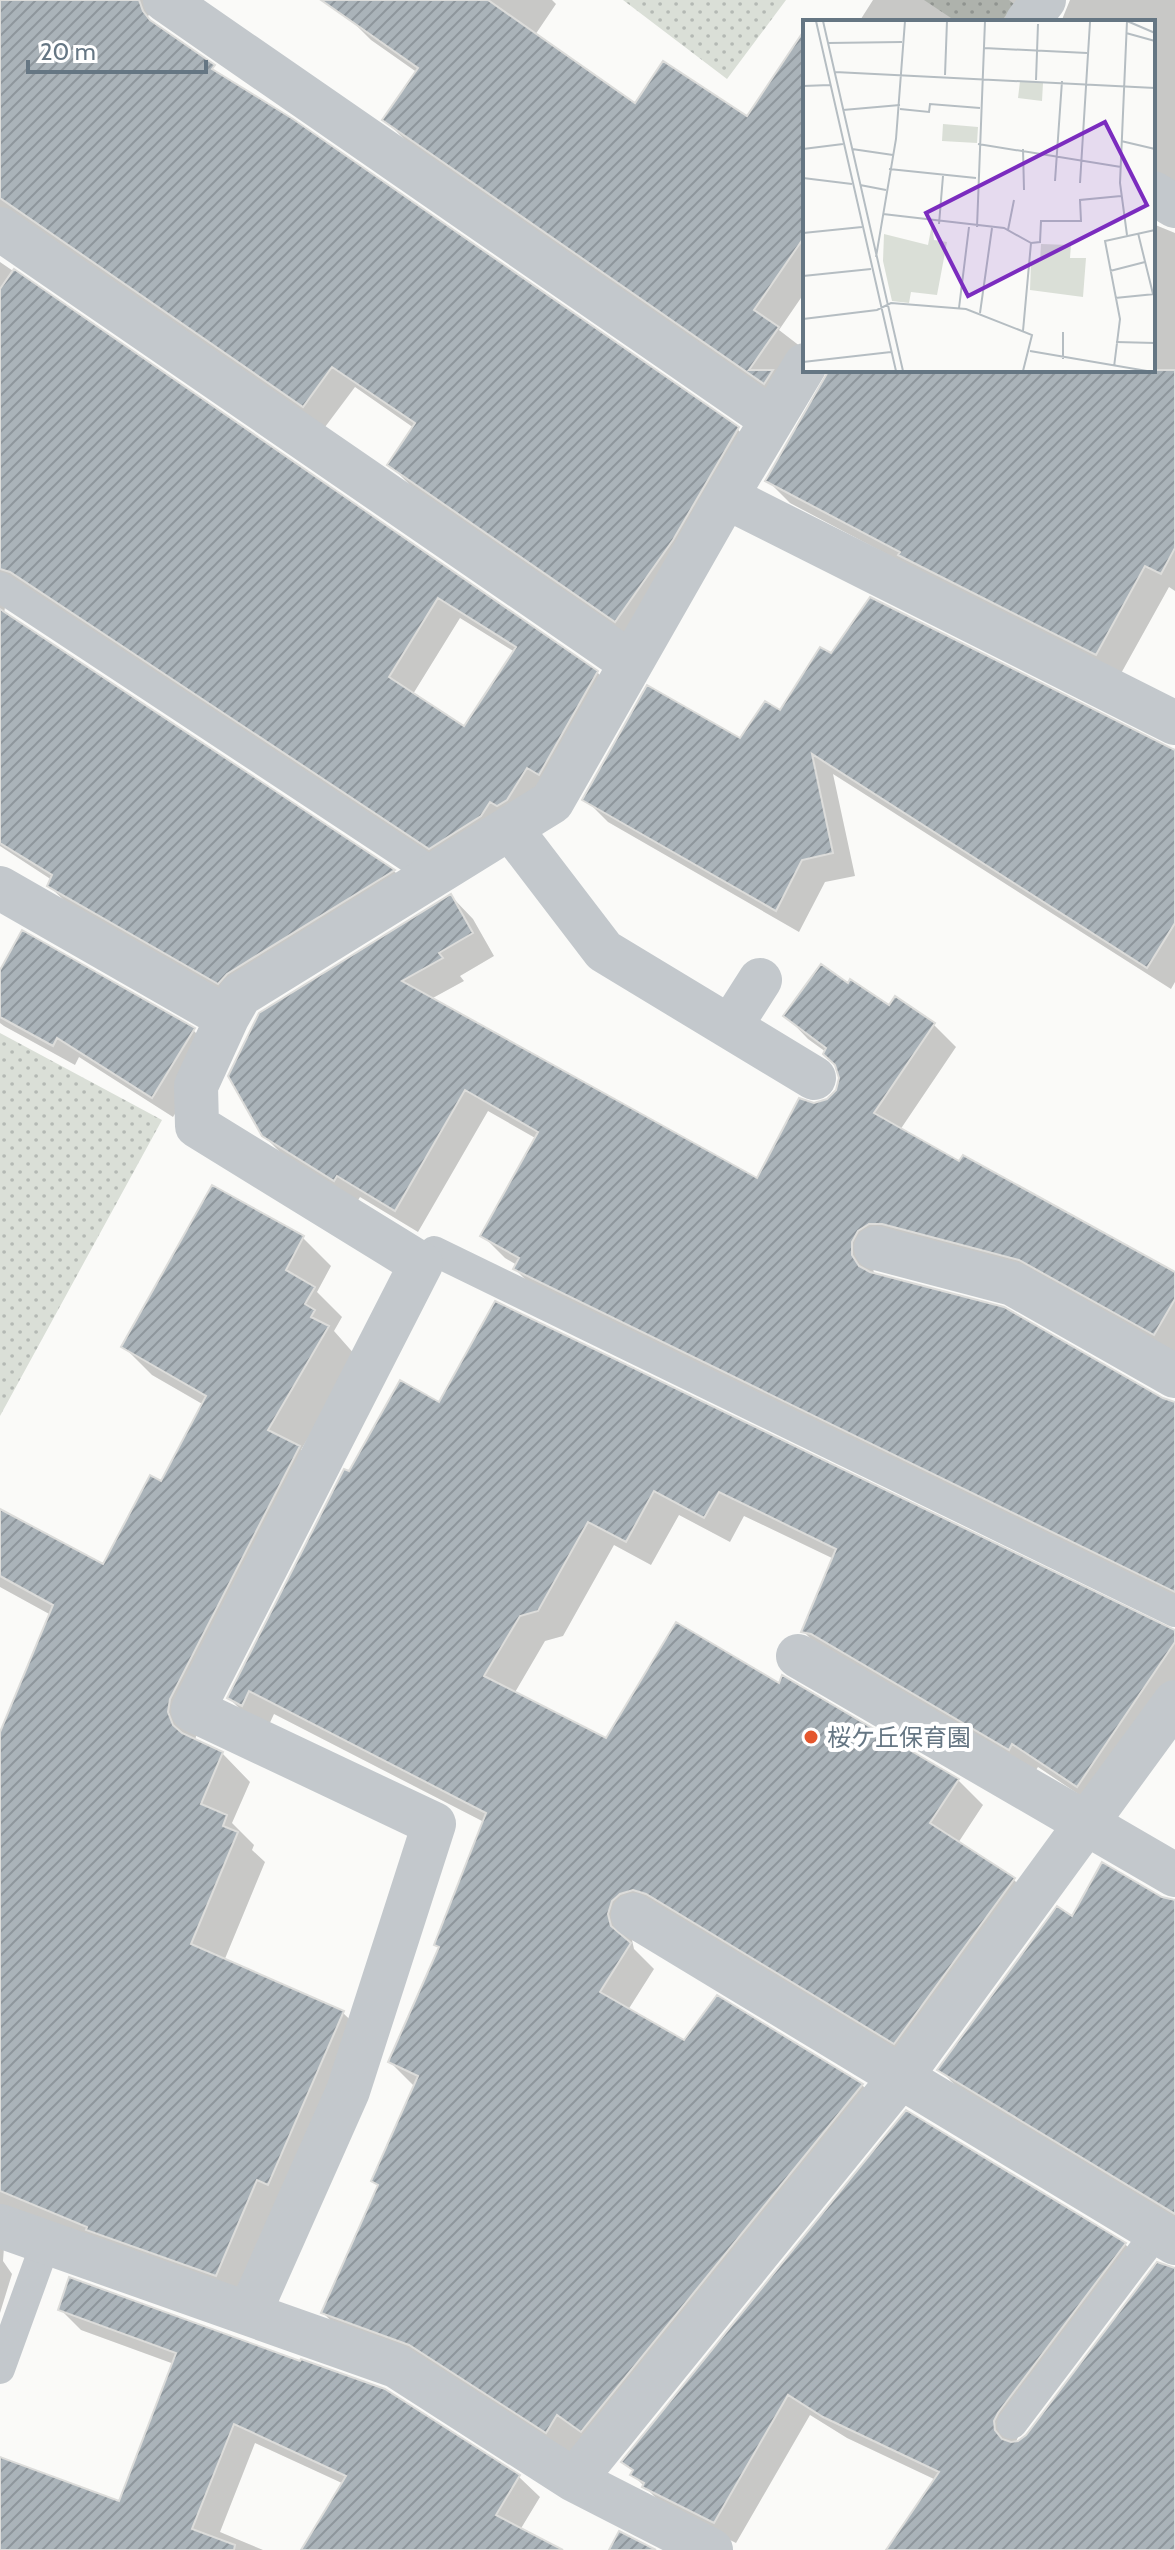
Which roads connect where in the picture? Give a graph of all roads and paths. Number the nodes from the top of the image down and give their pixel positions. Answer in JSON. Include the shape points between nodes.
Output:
{"nodes":[{"id":1,"x":165,"y":0,"type":"edge"},
{"id":2,"x":1044,"y":0,"type":"edge"},
{"id":3,"x":1029,"y":20,"type":"edge"},
{"id":4,"x":1155,"y":194,"type":"edge"},
{"id":5,"x":1175,"y":206,"type":"edge"},
{"id":6,"x":0,"y":229,"type":"edge"},
{"id":7,"x":803,"y":368,"type":"edge"},
{"id":8,"x":771,"y":419,"type":"junction"},
{"id":9,"x":726,"y":497,"type":"junction"},
{"id":10,"x":0,"y":587,"type":"edge"},
{"id":11,"x":631,"y":663,"type":"junction"},
{"id":12,"x":1175,"y":723,"type":"edge"},
{"id":13,"x":510,"y":828,"type":"junction"},
{"id":14,"x":436,"y":875,"type":"junction"},
{"id":15,"x":0,"y":888,"type":"edge"},
{"id":16,"x":760,"y":980,"type":"dead end"},
{"id":17,"x":227,"y":1018,"type":"junction"},
{"id":18,"x":730,"y":1027,"type":"junction"},
{"id":19,"x":814,"y":1078,"type":"dead end"},
{"id":20,"x":876,"y":1248,"type":"dead end"},
{"id":21,"x":421,"y":1264,"type":"junction"},
{"id":22,"x":1175,"y":1376,"type":"edge"},
{"id":23,"x":1175,"y":1612,"type":"edge"},
{"id":24,"x":798,"y":1656,"type":"dead end"},
{"id":25,"x":1175,"y":1702,"type":"edge"},
{"id":26,"x":1086,"y":1824,"type":"junction"},
{"id":27,"x":1175,"y":1875,"type":"edge"},
{"id":28,"x":633,"y":1915,"type":"dead end"},
{"id":29,"x":900,"y":2078,"type":"junction"},
{"id":30,"x":0,"y":2226,"type":"edge"},
{"id":31,"x":1166,"y":2238,"type":"edge"},
{"id":32,"x":46,"y":2242,"type":"junction"},
{"id":33,"x":249,"y":2314,"type":"junction"},
{"id":34,"x":0,"y":2369,"type":"edge"},
{"id":35,"x":1012,"y":2424,"type":"dead end"},
{"id":36,"x":574,"y":2480,"type":"junction"},
{"id":37,"x":711,"y":2550,"type":"edge"}],
"edges":[{"from":1,"to":8,"type":"street"},
{"from":2,"to":3,"type":"street"},
{"from":4,"to":5,"type":"street"},
{"from":6,"to":11,"type":"street"},
{"from":7,"to":8,"type":"street"},
{"from":8,"to":9,"type":"street"},
{"from":9,"to":11,"type":"street"},
{"from":9,"to":12,"type":"street"},
{"from":10,"to":14,"type":"lane"},
{"from":11,"to":13,"type":"street","via":[[552,802]]},
{"from":13,"to":14,"type":"street"},
{"from":13,"to":18,"type":"street","via":[[604,951]]},
{"from":14,"to":17,"type":"street","via":[[240,995]]},
{"from":15,"to":17,"type":"street"},
{"from":16,"to":18,"type":"street"},
{"from":17,"to":21,"type":"street","via":[[196,1086],[197,1126]]},
{"from":18,"to":19,"type":"street"},
{"from":20,"to":22,"type":"street","via":[[1013,1284]]},
{"from":21,"to":23,"type":"lane","via":[[434,1251]]},
{"from":21,"to":33,"type":"street","via":[[193,1710],[434,1824],[348,2091]]},
{"from":24,"to":26,"type":"street"},
{"from":25,"to":26,"type":"street"},
{"from":26,"to":27,"type":"street"},
{"from":26,"to":29,"type":"street"},
{"from":28,"to":29,"type":"street"},
{"from":29,"to":31,"type":"street"},
{"from":29,"to":36,"type":"street"},
{"from":30,"to":32,"type":"street"},
{"from":31,"to":35,"type":"lane"},
{"from":32,"to":33,"type":"street"},
{"from":32,"to":34,"type":"lane"},
{"from":33,"to":36,"type":"street","via":[[396,2366]]},
{"from":36,"to":37,"type":"street"}]}
